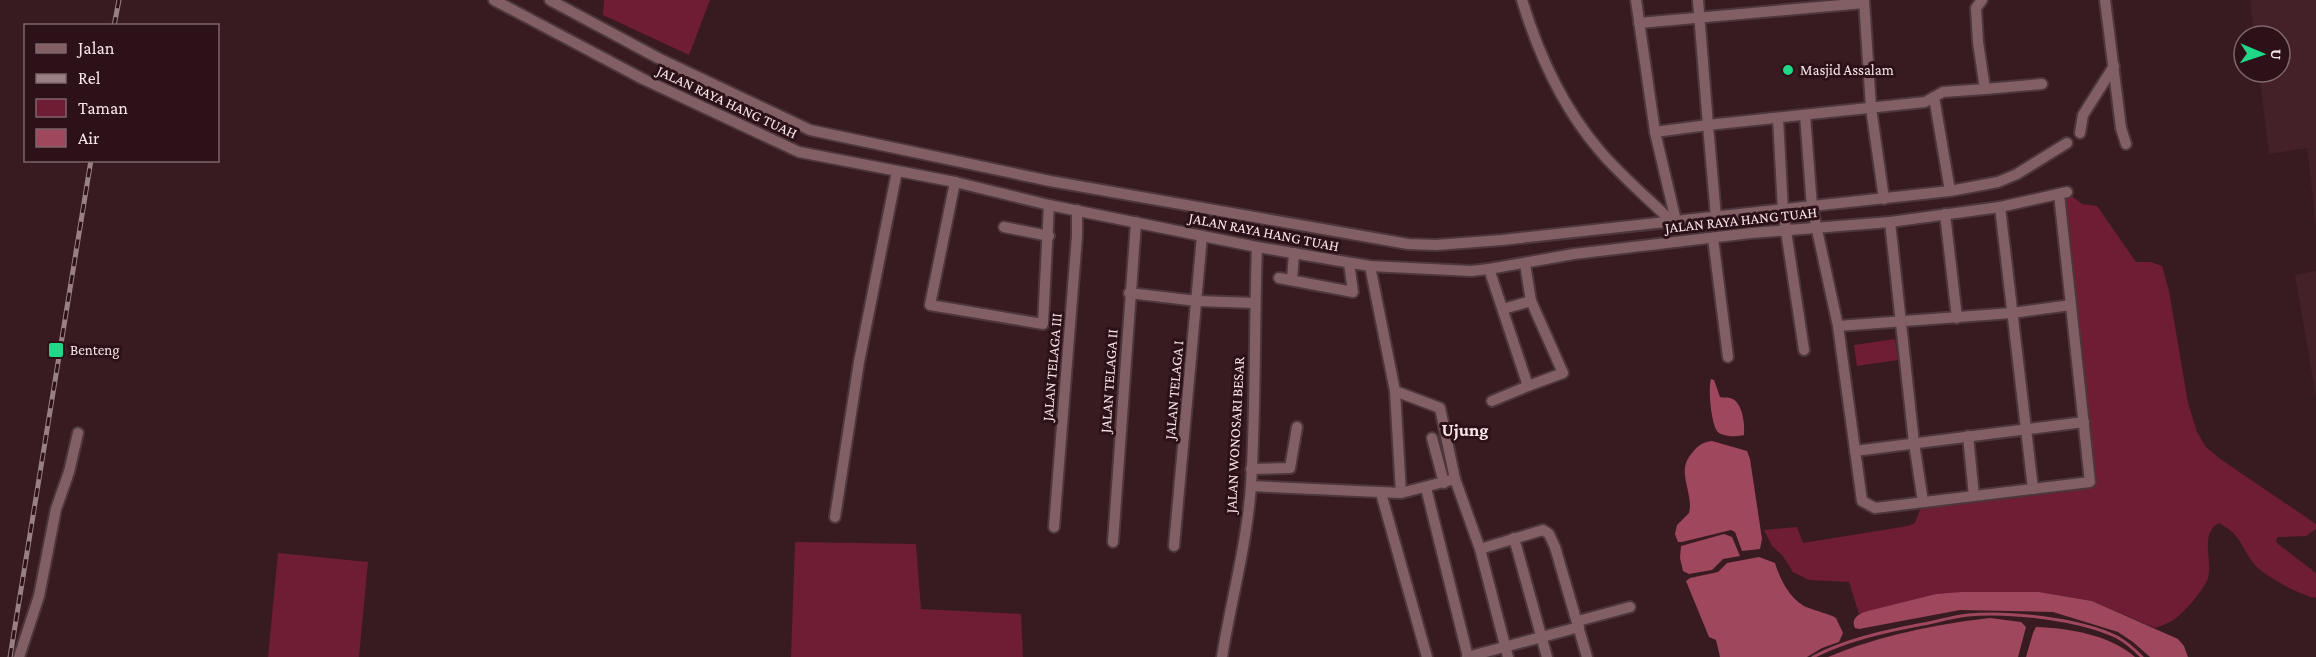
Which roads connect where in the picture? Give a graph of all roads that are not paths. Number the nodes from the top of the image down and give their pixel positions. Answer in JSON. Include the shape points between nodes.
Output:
{"nodes":[{"id":1,"x":494,"y":0,"type":"edge"},
{"id":2,"x":550,"y":0,"type":"edge"},
{"id":3,"x":1522,"y":0,"type":"edge"},
{"id":4,"x":1636,"y":0,"type":"edge"},
{"id":5,"x":1698,"y":0,"type":"edge"},
{"id":6,"x":1982,"y":0,"type":"edge"},
{"id":7,"x":2105,"y":0,"type":"edge"},
{"id":8,"x":1864,"y":2,"type":"edge"},
{"id":9,"x":1701,"y":18,"type":"junction"},
{"id":10,"x":1639,"y":23,"type":"junction"},
{"id":11,"x":2114,"y":66,"type":"junction"},
{"id":12,"x":2042,"y":84,"type":"dead end"},
{"id":13,"x":1984,"y":89,"type":"junction"},
{"id":14,"x":1934,"y":97,"type":"junction"},
{"id":15,"x":1871,"y":108,"type":"junction"},
{"id":16,"x":1805,"y":115,"type":"junction"},
{"id":17,"x":1778,"y":118,"type":"junction"},
{"id":18,"x":1708,"y":125,"type":"junction"},
{"id":19,"x":1655,"y":132,"type":"junction"},
{"id":20,"x":2080,"y":133,"type":"dead end"},
{"id":21,"x":2067,"y":143,"type":"dead end"},
{"id":22,"x":2127,"y":144,"type":"dead end"},
{"id":23,"x":897,"y":171,"type":"junction"},
{"id":24,"x":955,"y":182,"type":"junction"},
{"id":25,"x":1950,"y":191,"type":"junction"},
{"id":26,"x":1884,"y":199,"type":"junction"},
{"id":27,"x":1049,"y":205,"type":"junction"},
{"id":28,"x":1812,"y":207,"type":"junction"},
{"id":29,"x":2000,"y":207,"type":"junction"},
{"id":30,"x":1077,"y":210,"type":"junction"},
{"id":31,"x":1783,"y":211,"type":"junction"},
{"id":32,"x":1945,"y":214,"type":"junction"},
{"id":33,"x":1716,"y":218,"type":"junction"},
{"id":34,"x":1136,"y":222,"type":"junction"},
{"id":35,"x":1674,"y":222,"type":"junction"},
{"id":36,"x":1890,"y":222,"type":"junction"},
{"id":37,"x":1004,"y":227,"type":"dead end"},
{"id":38,"x":1815,"y":228,"type":"junction"},
{"id":39,"x":1786,"y":230,"type":"junction"},
{"id":40,"x":1048,"y":236,"type":"junction"},
{"id":41,"x":1202,"y":236,"type":"junction"},
{"id":42,"x":1713,"y":238,"type":"junction"},
{"id":43,"x":1257,"y":247,"type":"junction"},
{"id":44,"x":1294,"y":253,"type":"junction"},
{"id":45,"x":1349,"y":264,"type":"junction"},
{"id":46,"x":1525,"y":264,"type":"junction"},
{"id":47,"x":1370,"y":266,"type":"junction"},
{"id":48,"x":1489,"y":269,"type":"junction"},
{"id":49,"x":1279,"y":278,"type":"dead end"},
{"id":50,"x":1292,"y":280,"type":"junction"},
{"id":51,"x":1129,"y":293,"type":"junction"},
{"id":52,"x":1532,"y":300,"type":"junction"},
{"id":53,"x":1197,"y":301,"type":"junction"},
{"id":54,"x":1255,"y":303,"type":"junction"},
{"id":55,"x":2071,"y":305,"type":"junction"},
{"id":56,"x":1503,"y":309,"type":"junction"},
{"id":57,"x":2012,"y":313,"type":"junction"},
{"id":58,"x":1956,"y":318,"type":"junction"},
{"id":59,"x":1901,"y":322,"type":"junction"},
{"id":60,"x":1838,"y":326,"type":"junction"},
{"id":61,"x":1804,"y":350,"type":"dead end"},
{"id":62,"x":1728,"y":357,"type":"dead end"},
{"id":63,"x":1528,"y":386,"type":"junction"},
{"id":64,"x":1395,"y":390,"type":"junction"},
{"id":65,"x":1492,"y":401,"type":"dead end"},
{"id":66,"x":2084,"y":422,"type":"junction"},
{"id":67,"x":1297,"y":427,"type":"dead end"},
{"id":68,"x":2026,"y":429,"type":"junction"},
{"id":69,"x":78,"y":433,"type":"dead end"},
{"id":70,"x":1968,"y":436,"type":"junction"},
{"id":71,"x":1432,"y":438,"type":"dead end"},
{"id":72,"x":1914,"y":443,"type":"junction"},
{"id":73,"x":1855,"y":451,"type":"junction"},
{"id":74,"x":1251,"y":469,"type":"junction"},
{"id":75,"x":1455,"y":480,"type":"junction"},
{"id":76,"x":1444,"y":483,"type":"junction"},
{"id":77,"x":1251,"y":486,"type":"junction"},
{"id":78,"x":1426,"y":488,"type":"junction"},
{"id":79,"x":2033,"y":489,"type":"junction"},
{"id":80,"x":1381,"y":493,"type":"junction"},
{"id":81,"x":1401,"y":493,"type":"junction"},
{"id":82,"x":1974,"y":496,"type":"junction"},
{"id":83,"x":1923,"y":502,"type":"junction"},
{"id":84,"x":835,"y":517,"type":"dead end"},
{"id":85,"x":1054,"y":527,"type":"dead end"},
{"id":86,"x":1514,"y":538,"type":"junction"},
{"id":87,"x":1113,"y":542,"type":"dead end"},
{"id":88,"x":1174,"y":546,"type":"dead end"},
{"id":89,"x":1479,"y":549,"type":"junction"},
{"id":90,"x":1630,"y":607,"type":"dead end"},
{"id":91,"x":1579,"y":624,"type":"junction"},
{"id":92,"x":1542,"y":637,"type":"junction"},
{"id":93,"x":1507,"y":652,"type":"edge"},
{"id":94,"x":20,"y":657,"type":"edge"},
{"id":95,"x":1222,"y":657,"type":"edge"},
{"id":96,"x":1427,"y":657,"type":"edge"},
{"id":97,"x":1468,"y":657,"type":"edge"},
{"id":98,"x":1547,"y":657,"type":"edge"},
{"id":99,"x":1587,"y":657,"type":"edge"}],
"edges":[{"from":1,"to":23,"type":"street","name":"JALAN RAYA HANG TUAH","via":[[643,79],[799,152]]},
{"from":2,"to":35,"type":"street","name":"JALAN RAYA HANG TUAH","via":[[658,58],[810,130],[1050,181],[1408,244],[1502,240]]},
{"from":3,"to":35,"type":"street","via":[[1531,30],[1562,96],[1599,150]]},
{"from":4,"to":10,"type":"street"},
{"from":5,"to":9,"type":"street"},
{"from":6,"to":13,"type":"street","via":[[1976,8]]},
{"from":7,"to":11,"type":"street"},
{"from":8,"to":9,"type":"street"},
{"from":8,"to":15,"type":"street"},
{"from":9,"to":10,"type":"street"},
{"from":9,"to":18,"type":"street"},
{"from":10,"to":19,"type":"street"},
{"from":11,"to":20,"type":"street","via":[[2083,115]]},
{"from":11,"to":22,"type":"street","via":[[2121,128]]},
{"from":12,"to":13,"type":"street"},
{"from":13,"to":14,"type":"street","via":[[1943,92]]},
{"from":14,"to":15,"type":"street","via":[[1925,102]]},
{"from":14,"to":25,"type":"street"},
{"from":15,"to":16,"type":"street"},
{"from":15,"to":26,"type":"street"},
{"from":16,"to":17,"type":"street"},
{"from":16,"to":28,"type":"street"},
{"from":17,"to":18,"type":"street"},
{"from":17,"to":31,"type":"street"},
{"from":18,"to":19,"type":"street"},
{"from":18,"to":33,"type":"street"},
{"from":19,"to":35,"type":"street"},
{"from":21,"to":25,"type":"street","name":"JALAN RAYA HANG TUAH","via":[[1998,182]]},
{"from":23,"to":24,"type":"street","name":"JALAN RAYA HANG TUAH"},
{"from":23,"to":84,"type":"street","via":[[859,362]]},
{"from":24,"to":27,"type":"street","name":"JALAN RAYA HANG TUAH"},
{"from":24,"to":40,"type":"street","via":[[930,305],[1043,324]]},
{"from":25,"to":26,"type":"street","name":"JALAN RAYA HANG TUAH"},
{"from":26,"to":28,"type":"street","name":"JALAN RAYA HANG TUAH"},
{"from":27,"to":30,"type":"street","name":"JALAN RAYA HANG TUAH"},
{"from":27,"to":40,"type":"street"},
{"from":28,"to":31,"type":"street","name":"JALAN RAYA HANG TUAH"},
{"from":28,"to":38,"type":"street"},
{"from":29,"to":32,"type":"street","name":"JALAN RAYA HANG TUAH"},
{"from":29,"to":55,"type":"street","name":"JALAN RAYA HANG TUAH","via":[[2063,193]]},
{"from":29,"to":57,"type":"street"},
{"from":30,"to":34,"type":"street","name":"JALAN RAYA HANG TUAH"},
{"from":30,"to":85,"type":"street","name":"JALAN TELAGA III"},
{"from":31,"to":33,"type":"street","name":"JALAN RAYA HANG TUAH"},
{"from":31,"to":39,"type":"street"},
{"from":32,"to":36,"type":"street","name":"JALAN RAYA HANG TUAH"},
{"from":32,"to":58,"type":"street"},
{"from":33,"to":35,"type":"street","name":"JALAN RAYA HANG TUAH"},
{"from":34,"to":41,"type":"street","name":"JALAN RAYA HANG TUAH"},
{"from":34,"to":51,"type":"street","name":"JALAN TELAGA II"},
{"from":36,"to":38,"type":"street","name":"JALAN RAYA HANG TUAH"},
{"from":36,"to":59,"type":"street"},
{"from":37,"to":40,"type":"street"},
{"from":38,"to":39,"type":"street","name":"JALAN RAYA HANG TUAH"},
{"from":38,"to":60,"type":"street"},
{"from":39,"to":42,"type":"street","name":"JALAN RAYA HANG TUAH"},
{"from":39,"to":61,"type":"street"},
{"from":41,"to":43,"type":"street","name":"JALAN RAYA HANG TUAH"},
{"from":41,"to":53,"type":"street","name":"JALAN TELAGA I"},
{"from":42,"to":46,"type":"street","name":"JALAN RAYA HANG TUAH","via":[[1574,254]]},
{"from":42,"to":62,"type":"street"},
{"from":43,"to":44,"type":"street","name":"JALAN RAYA HANG TUAH"},
{"from":43,"to":54,"type":"street","name":"JALAN WONOSARI BESAR"},
{"from":44,"to":45,"type":"street","name":"JALAN RAYA HANG TUAH"},
{"from":44,"to":50,"type":"street"},
{"from":45,"to":47,"type":"street","name":"JALAN RAYA HANG TUAH"},
{"from":45,"to":50,"type":"street","via":[[1353,292]]},
{"from":46,"to":48,"type":"street","name":"JALAN RAYA HANG TUAH"},
{"from":46,"to":52,"type":"street"},
{"from":47,"to":48,"type":"street","name":"JALAN RAYA HANG TUAH"},
{"from":47,"to":64,"type":"street"},
{"from":48,"to":56,"type":"street"},
{"from":49,"to":50,"type":"street"},
{"from":51,"to":53,"type":"street"},
{"from":51,"to":87,"type":"street","name":"JALAN TELAGA II"},
{"from":52,"to":56,"type":"street"},
{"from":52,"to":63,"type":"street","via":[[1563,373]]},
{"from":53,"to":54,"type":"street"},
{"from":53,"to":88,"type":"street","name":"JALAN TELAGA I"},
{"from":54,"to":74,"type":"street","name":"JALAN WONOSARI BESAR"},
{"from":55,"to":57,"type":"street"},
{"from":55,"to":66,"type":"street"},
{"from":56,"to":63,"type":"street"},
{"from":57,"to":58,"type":"street"},
{"from":57,"to":68,"type":"street"},
{"from":58,"to":59,"type":"street"},
{"from":59,"to":60,"type":"street"},
{"from":59,"to":72,"type":"street"},
{"from":60,"to":73,"type":"street"},
{"from":63,"to":65,"type":"street"},
{"from":64,"to":75,"type":"street","via":[[1440,408]]},
{"from":64,"to":81,"type":"street"},
{"from":66,"to":68,"type":"street"},
{"from":66,"to":79,"type":"street","via":[[2090,482]]},
{"from":67,"to":74,"type":"street","via":[[1290,468]]},
{"from":68,"to":70,"type":"street"},
{"from":68,"to":79,"type":"street"},
{"from":69,"to":94,"type":"street","via":[[56,509],[39,596]]},
{"from":70,"to":72,"type":"street"},
{"from":70,"to":82,"type":"street"},
{"from":71,"to":76,"type":"street"},
{"from":72,"to":73,"type":"street"},
{"from":72,"to":83,"type":"street"},
{"from":73,"to":83,"type":"street","via":[[1862,501],[1875,508]]},
{"from":74,"to":77,"type":"street","name":"JALAN WONOSARI BESAR"},
{"from":75,"to":76,"type":"street"},
{"from":75,"to":89,"type":"street"},
{"from":76,"to":78,"type":"street"},
{"from":77,"to":80,"type":"street"},
{"from":77,"to":95,"type":"street","name":"JALAN WONOSARI BESAR"},
{"from":78,"to":81,"type":"street"},
{"from":78,"to":97,"type":"street"},
{"from":79,"to":82,"type":"street"},
{"from":80,"to":81,"type":"street"},
{"from":80,"to":96,"type":"street"},
{"from":82,"to":83,"type":"street"},
{"from":86,"to":89,"type":"street"},
{"from":86,"to":91,"type":"street","via":[[1543,530],[1549,534]]},
{"from":86,"to":92,"type":"street"},
{"from":89,"to":93,"type":"street"},
{"from":90,"to":91,"type":"street"},
{"from":91,"to":92,"type":"street"},
{"from":91,"to":99,"type":"street"},
{"from":92,"to":93,"type":"street"},
{"from":92,"to":98,"type":"street"},
{"from":93,"to":97,"type":"street"}]}
